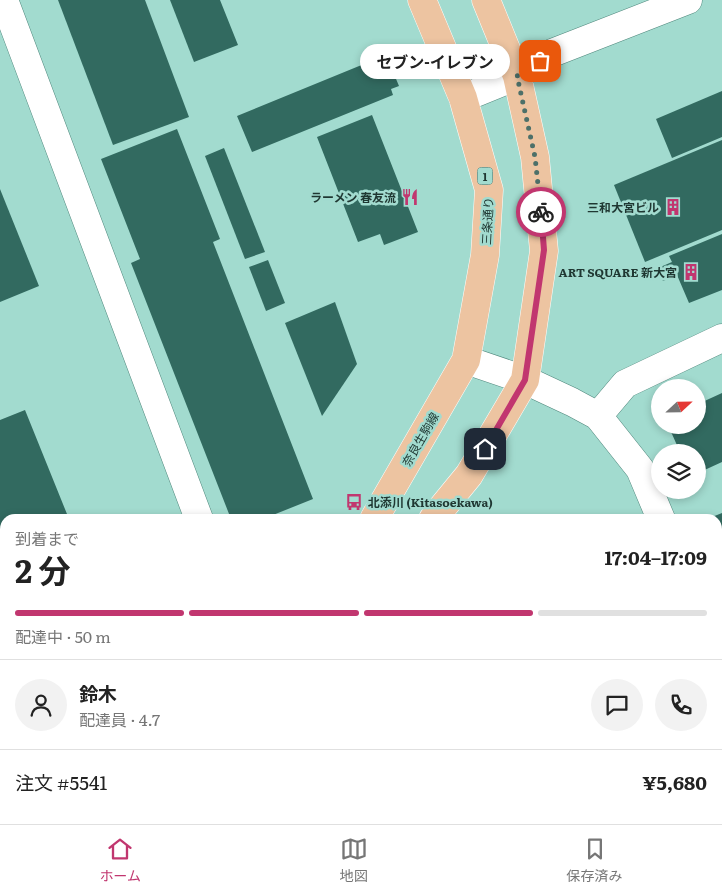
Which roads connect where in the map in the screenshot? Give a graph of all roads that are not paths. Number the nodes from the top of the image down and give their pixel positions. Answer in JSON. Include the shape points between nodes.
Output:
{"nodes":[{"id":1,"x":4,"y":0,"type":"edge"},
{"id":2,"x":422,"y":0,"type":"edge"},
{"id":3,"x":486,"y":0,"type":"edge"},
{"id":4,"x":688,"y":0,"type":"edge"},
{"id":5,"x":517,"y":76,"type":"junction"},
{"id":6,"x":463,"y":98,"type":"junction"},
{"id":7,"x":722,"y":338,"type":"edge"},
{"id":8,"x":466,"y":360,"type":"junction"},
{"id":9,"x":525,"y":380,"type":"junction"},
{"id":10,"x":598,"y":416,"type":"junction"},
{"id":11,"x":198,"y":514,"type":"edge"},
{"id":12,"x":377,"y":514,"type":"edge"},
{"id":13,"x":437,"y":514,"type":"edge"},
{"id":14,"x":659,"y":514,"type":"edge"}],
"edges":[{"from":1,"to":11,"type":"street"},
{"from":2,"to":6,"type":"main road","name":"三条通り","number":"1"},
{"from":3,"to":5,"type":"main road"},
{"from":4,"to":5,"type":"street","via":[[552,53]]},
{"from":5,"to":6,"type":"street"},
{"from":5,"to":9,"type":"main road","via":[[535,157],[544,250]]},
{"from":6,"to":8,"type":"main road","name":"三条通り","number":"1","via":[[489,190],[485,255]]},
{"from":7,"to":10,"type":"street","via":[[625,384]]},
{"from":8,"to":9,"type":"street"},
{"from":8,"to":12,"type":"main road","name":"奈良生駒線","number":"1"},
{"from":9,"to":10,"type":"street"},
{"from":9,"to":13,"type":"main road","via":[[470,475]]},
{"from":10,"to":14,"type":"street","via":[[640,469]]}]}
